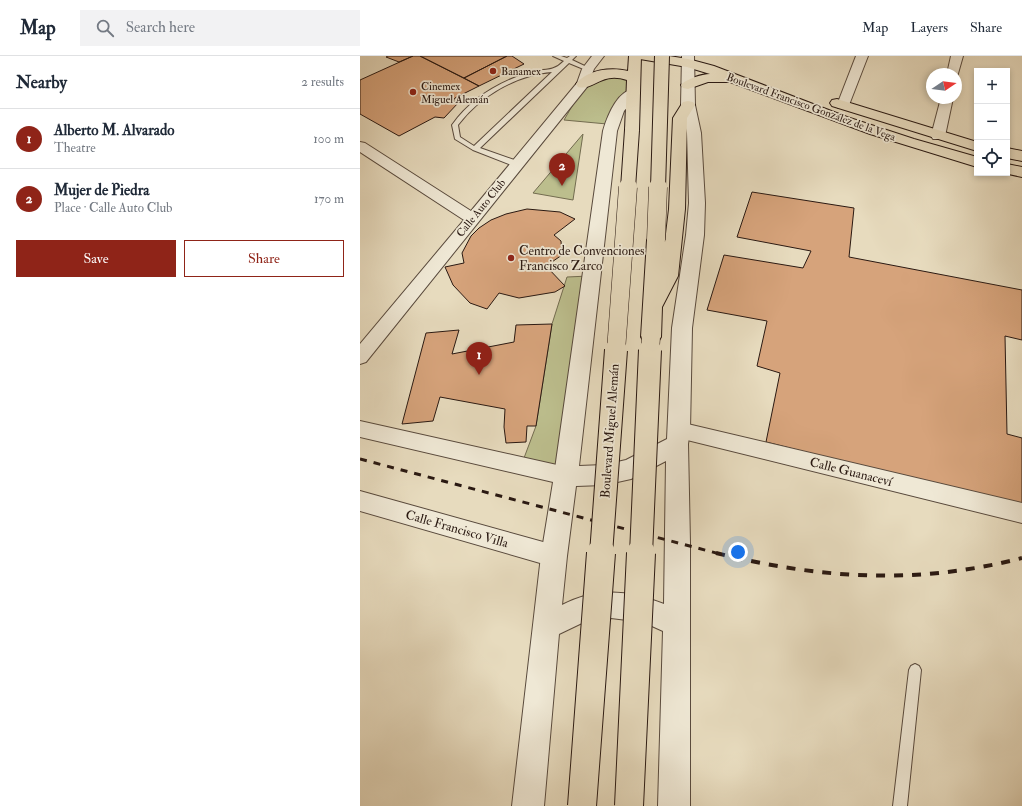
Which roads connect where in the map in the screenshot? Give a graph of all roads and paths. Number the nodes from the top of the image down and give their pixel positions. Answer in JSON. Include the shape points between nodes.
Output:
{"nodes":[{"id":1,"x":556,"y":56,"type":"edge"},
{"id":2,"x":598,"y":56,"type":"edge"},
{"id":3,"x":635,"y":56,"type":"edge"},
{"id":4,"x":645,"y":56,"type":"edge"},
{"id":5,"x":662,"y":56,"type":"edge"},
{"id":6,"x":712,"y":56,"type":"edge"},
{"id":7,"x":862,"y":56,"type":"edge"},
{"id":8,"x":957,"y":56,"type":"edge"},
{"id":9,"x":570,"y":59,"type":"edge"},
{"id":10,"x":688,"y":59,"type":"edge"},
{"id":11,"x":734,"y":64,"type":"dead end"},
{"id":12,"x":954,"y":68,"type":"edge"},
{"id":13,"x":588,"y":69,"type":"junction"},
{"id":14,"x":559,"y":70,"type":"junction"},
{"id":15,"x":734,"y":79,"type":"junction"},
{"id":16,"x":583,"y":84,"type":"junction"},
{"id":17,"x":633,"y":85,"type":"junction"},
{"id":18,"x":688,"y":95,"type":"junction"},
{"id":19,"x":821,"y":97,"type":"dead end"},
{"id":20,"x":946,"y":104,"type":"edge"},
{"id":21,"x":843,"y":105,"type":"junction"},
{"id":22,"x":938,"y":136,"type":"junction"},
{"id":23,"x":360,"y":146,"type":"edge"},
{"id":24,"x":974,"y":146,"type":"edge"},
{"id":25,"x":475,"y":149,"type":"junction"},
{"id":26,"x":1010,"y":154,"type":"edge"},
{"id":27,"x":1022,"y":156,"type":"edge"},
{"id":28,"x":974,"y":161,"type":"edge"},
{"id":29,"x":517,"y":164,"type":"junction"},
{"id":30,"x":1010,"y":170,"type":"edge"},
{"id":31,"x":1022,"y":172,"type":"edge"},
{"id":32,"x":472,"y":218,"type":"junction"},
{"id":33,"x":653,"y":306,"type":"junction"},
{"id":34,"x":360,"y":358,"type":"edge"},
{"id":35,"x":360,"y":429,"type":"edge"},
{"id":36,"x":678,"y":437,"type":"junction"},
{"id":37,"x":566,"y":476,"type":"junction"},
{"id":38,"x":360,"y":501,"type":"edge"},
{"id":39,"x":1022,"y":513,"type":"edge"},
{"id":40,"x":554,"y":556,"type":"junction"},
{"id":41,"x":677,"y":623,"type":"junction"},
{"id":42,"x":548,"y":626,"type":"junction"},
{"id":43,"x":915,"y":670,"type":"dead end"},
{"id":44,"x":528,"y":806,"type":"edge"},
{"id":45,"x":582,"y":806,"type":"edge"},
{"id":46,"x":629,"y":806,"type":"edge"},
{"id":47,"x":674,"y":806,"type":"edge"},
{"id":48,"x":900,"y":806,"type":"edge"}],
"edges":[{"from":1,"to":9,"type":"lane"},
{"from":2,"to":13,"type":"street","name":"Calle Auto Club"},
{"from":3,"to":17,"type":"main road","name":"Boulevard Miguel Alemán"},
{"from":4,"to":10,"type":"main road","name":"Boulevard Francisco González de la Vega"},
{"from":5,"to":33,"type":"main road","bridge":true},
{"from":6,"to":11,"type":"main road","name":"Boulevard Francisco González de la Vega"},
{"from":7,"to":21,"type":"street"},
{"from":8,"to":12,"type":"street"},
{"from":9,"to":13,"type":"lane"},
{"from":9,"to":14,"type":"lane"},
{"from":10,"to":15,"type":"main road","name":"Boulevard Francisco González de la Vega"},
{"from":10,"to":18,"type":"street"},
{"from":13,"to":16,"type":"street","name":"Calle Auto Club"},
{"from":14,"to":25,"type":"lane"},
{"from":14,"to":25,"type":"lane","via":[[532,74],[507,83],[463,113],[455,125],[457,138]]},
{"from":15,"to":18,"type":"main road","via":[[707,78]]},
{"from":15,"to":28,"type":"main road","name":"Boulevard Francisco González de la Vega","via":[[879,134]]},
{"from":16,"to":17,"type":"main road","via":[[603,73],[618,72]]},
{"from":16,"to":29,"type":"street","name":"Calle Auto Club"},
{"from":17,"to":37,"type":"street","via":[[617,110],[610,131]]},
{"from":17,"to":45,"type":"main road","name":"Boulevard Miguel Alemán","bridge":true,"via":[[632,130]]},
{"from":18,"to":33,"type":"main road","via":[[680,118],[676,209],[669,276]]},
{"from":18,"to":36,"type":"street","via":[[694,133],[697,203],[682,328]]},
{"from":19,"to":21,"type":"main road","name":"Boulevard Francisco González de la Vega"},
{"from":20,"to":22,"type":"street"},
{"from":21,"to":22,"type":"main road","name":"Boulevard Francisco González de la Vega"},
{"from":22,"to":24,"type":"main road","name":"Boulevard Francisco González de la Vega"},
{"from":23,"to":32,"type":"street"},
{"from":25,"to":29,"type":"lane"},
{"from":26,"to":27,"type":"main road"},
{"from":29,"to":32,"type":"street","name":"Calle Auto Club"},
{"from":30,"to":31,"type":"main road"},
{"from":32,"to":34,"type":"street","name":"Calle Auto Club"},
{"from":33,"to":46,"type":"main road","bridge":true},
{"from":35,"to":37,"type":"street"},
{"from":36,"to":37,"type":"street","via":[[631,469],[604,475]]},
{"from":36,"to":39,"type":"street","name":"Calle Guanaceví"},
{"from":36,"to":41,"type":"street"},
{"from":37,"to":40,"type":"street"},
{"from":38,"to":40,"type":"street","name":"Calle Francisco Villa"},
{"from":40,"to":42,"type":"street"},
{"from":41,"to":42,"type":"street","via":[[643,609],[611,605],[579,610]]},
{"from":41,"to":47,"type":"street"},
{"from":42,"to":44,"type":"street"},
{"from":43,"to":48,"type":"lane"}]}
